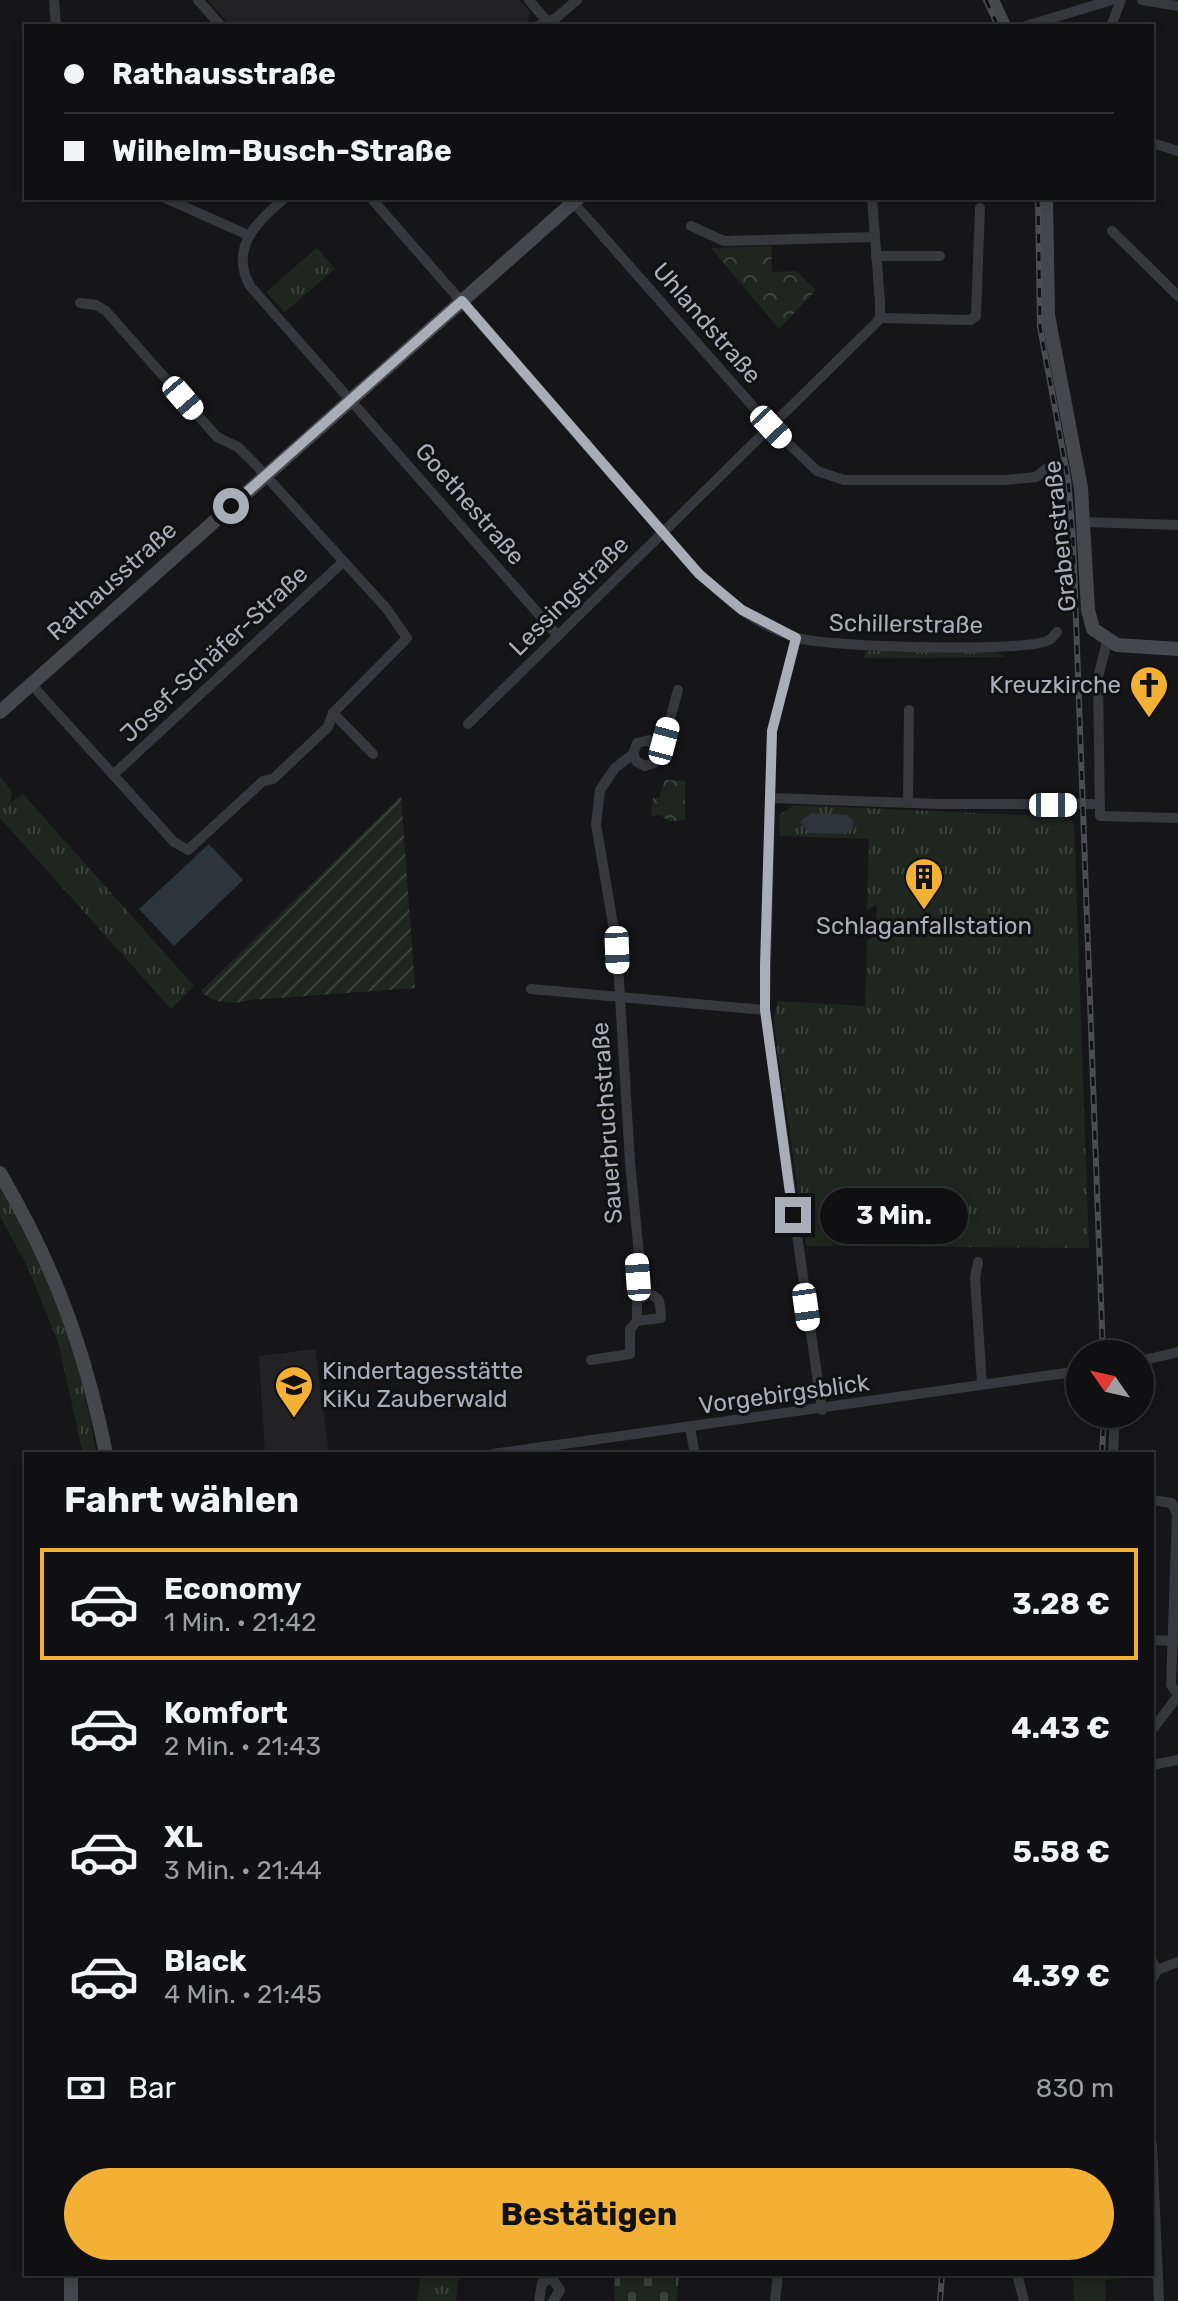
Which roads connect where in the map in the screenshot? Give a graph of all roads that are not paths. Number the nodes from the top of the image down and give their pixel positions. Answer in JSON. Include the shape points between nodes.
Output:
{"nodes":[{"id":1,"x":54,"y":0,"type":"edge"},
{"id":2,"x":198,"y":0,"type":"edge"},
{"id":3,"x":529,"y":0,"type":"edge"},
{"id":4,"x":577,"y":0,"type":"edge"},
{"id":5,"x":992,"y":0,"type":"edge"},
{"id":6,"x":1112,"y":0,"type":"edge"},
{"id":7,"x":1121,"y":0,"type":"edge"},
{"id":8,"x":1142,"y":0,"type":"edge"},
{"id":9,"x":1178,"y":6,"type":"edge"},
{"id":10,"x":56,"y":24,"type":"edge"},
{"id":11,"x":219,"y":24,"type":"edge"},
{"id":12,"x":544,"y":24,"type":"edge"},
{"id":13,"x":546,"y":24,"type":"edge"},
{"id":14,"x":1003,"y":24,"type":"edge"},
{"id":15,"x":1033,"y":24,"type":"edge"},
{"id":16,"x":1112,"y":24,"type":"edge"},
{"id":17,"x":1154,"y":144,"type":"edge"},
{"id":18,"x":1178,"y":151,"type":"edge"},
{"id":19,"x":169,"y":200,"type":"edge"},
{"id":20,"x":283,"y":200,"type":"edge"},
{"id":21,"x":373,"y":200,"type":"edge"},
{"id":22,"x":576,"y":200,"type":"edge"},
{"id":23,"x":872,"y":200,"type":"edge"},
{"id":24,"x":1046,"y":200,"type":"edge"},
{"id":25,"x":980,"y":208,"type":"dead end"},
{"id":26,"x":691,"y":226,"type":"dead end"},
{"id":27,"x":1112,"y":231,"type":"dead end"},
{"id":28,"x":248,"y":235,"type":"junction"},
{"id":29,"x":875,"y":237,"type":"junction"},
{"id":30,"x":876,"y":256,"type":"junction"},
{"id":31,"x":940,"y":256,"type":"dead end"},
{"id":32,"x":1178,"y":296,"type":"edge"},
{"id":33,"x":462,"y":301,"type":"junction"},
{"id":34,"x":80,"y":303,"type":"dead end"},
{"id":35,"x":880,"y":318,"type":"junction"},
{"id":36,"x":351,"y":399,"type":"junction"},
{"id":37,"x":771,"y":427,"type":"junction"},
{"id":38,"x":1046,"y":469,"type":"dead end"},
{"id":39,"x":264,"y":475,"type":"junction"},
{"id":40,"x":1084,"y":522,"type":"junction"},
{"id":41,"x":1178,"y":525,"type":"edge"},
{"id":42,"x":663,"y":532,"type":"junction"},
{"id":43,"x":343,"y":562,"type":"junction"},
{"id":44,"x":1057,"y":632,"type":"dead end"},
{"id":45,"x":558,"y":636,"type":"junction"},
{"id":46,"x":796,"y":638,"type":"junction"},
{"id":47,"x":1107,"y":642,"type":"junction"},
{"id":48,"x":1178,"y":649,"type":"edge"},
{"id":49,"x":31,"y":684,"type":"junction"},
{"id":50,"x":678,"y":690,"type":"dead end"},
{"id":51,"x":909,"y":710,"type":"dead end"},
{"id":52,"x":0,"y":712,"type":"edge"},
{"id":53,"x":333,"y":713,"type":"junction"},
{"id":54,"x":468,"y":724,"type":"dead end"},
{"id":55,"x":658,"y":748,"type":"junction"},
{"id":56,"x":373,"y":754,"type":"dead end"},
{"id":57,"x":633,"y":754,"type":"junction"},
{"id":58,"x":113,"y":775,"type":"junction"},
{"id":59,"x":770,"y":798,"type":"junction"},
{"id":60,"x":908,"y":802,"type":"junction"},
{"id":61,"x":1100,"y":810,"type":"junction"},
{"id":62,"x":1178,"y":818,"type":"edge"},
{"id":63,"x":531,"y":989,"type":"dead end"},
{"id":64,"x":618,"y":996,"type":"junction"},
{"id":65,"x":765,"y":1010,"type":"junction"},
{"id":66,"x":0,"y":1173,"type":"edge"},
{"id":67,"x":978,"y":1262,"type":"dead end"},
{"id":68,"x":643,"y":1295,"type":"junction"},
{"id":69,"x":637,"y":1321,"type":"junction"},
{"id":70,"x":1178,"y":1352,"type":"edge"},
{"id":71,"x":1154,"y":1358,"type":"edge"},
{"id":72,"x":591,"y":1360,"type":"dead end"},
{"id":73,"x":1066,"y":1373,"type":"edge"},
{"id":74,"x":982,"y":1384,"type":"junction"},
{"id":75,"x":822,"y":1410,"type":"junction"},
{"id":76,"x":690,"y":1428,"type":"junction"},
{"id":77,"x":1114,"y":1428,"type":"edge"},
{"id":78,"x":106,"y":1452,"type":"edge"},
{"id":79,"x":508,"y":1452,"type":"edge"},
{"id":80,"x":695,"y":1452,"type":"edge"},
{"id":81,"x":1113,"y":1452,"type":"edge"},
{"id":82,"x":1154,"y":1500,"type":"edge"},
{"id":83,"x":1154,"y":1640,"type":"edge"},
{"id":84,"x":1173,"y":1641,"type":"junction"},
{"id":85,"x":1178,"y":1695,"type":"edge"},
{"id":86,"x":1154,"y":1727,"type":"edge"},
{"id":87,"x":1178,"y":1760,"type":"edge"},
{"id":88,"x":1154,"y":1765,"type":"edge"},
{"id":89,"x":1178,"y":1962,"type":"edge"},
{"id":90,"x":1154,"y":1970,"type":"edge"},
{"id":91,"x":1154,"y":2189,"type":"edge"},
{"id":92,"x":71,"y":2276,"type":"edge"},
{"id":93,"x":778,"y":2276,"type":"edge"},
{"id":94,"x":1018,"y":2276,"type":"edge"},
{"id":95,"x":71,"y":2301,"type":"edge"},
{"id":96,"x":539,"y":2301,"type":"edge"},
{"id":97,"x":553,"y":2301,"type":"edge"},
{"id":98,"x":775,"y":2301,"type":"edge"},
{"id":99,"x":1024,"y":2301,"type":"edge"},
{"id":100,"x":1159,"y":2301,"type":"edge"}],
"edges":[{"from":1,"to":10,"type":"street"},
{"from":2,"to":11,"type":"street"},
{"from":3,"to":12,"type":"street"},
{"from":4,"to":13,"type":"street"},
{"from":5,"to":14,"type":"street"},
{"from":6,"to":15,"type":"street"},
{"from":7,"to":16,"type":"street"},
{"from":8,"to":9,"type":"street"},
{"from":17,"to":18,"type":"street"},
{"from":19,"to":28,"type":"street"},
{"from":20,"to":28,"type":"street"},
{"from":21,"to":33,"type":"street","name":"Schillerstraße"},
{"from":22,"to":33,"type":"street","name":"Rathausstraße"},
{"from":22,"to":37,"type":"street","name":"Uhlandstraße"},
{"from":23,"to":29,"type":"street"},
{"from":24,"to":40,"type":"street","name":"Grabenstraße","via":[[1048,315]]},
{"from":25,"to":35,"type":"street","via":[[976,316]]},
{"from":26,"to":29,"type":"street","via":[[724,241]]},
{"from":27,"to":32,"type":"street"},
{"from":28,"to":36,"type":"street","name":"Goethestraße","via":[[242,259],[250,286]]},
{"from":29,"to":30,"type":"street"},
{"from":30,"to":31,"type":"street"},
{"from":30,"to":35,"type":"street"},
{"from":33,"to":36,"type":"street","name":"Rathausstraße"},
{"from":33,"to":42,"type":"street","name":"Schillerstraße"},
{"from":34,"to":39,"type":"street","via":[[106,311],[217,437],[238,447]]},
{"from":35,"to":37,"type":"street","name":"Lessingstraße"},
{"from":36,"to":39,"type":"street","name":"Rathausstraße"},
{"from":36,"to":45,"type":"street","name":"Goethestraße"},
{"from":37,"to":38,"type":"street","name":"Uhlandstraße","via":[[809,465],[844,480],[1020,480]]},
{"from":37,"to":42,"type":"street","name":"Lessingstraße"},
{"from":39,"to":43,"type":"street"},
{"from":39,"to":49,"type":"street","name":"Rathausstraße"},
{"from":40,"to":41,"type":"street"},
{"from":40,"to":47,"type":"street","name":"Grabenstraße","via":[[1088,610],[1093,629]]},
{"from":42,"to":45,"type":"street","name":"Lessingstraße"},
{"from":42,"to":46,"type":"street","name":"Schillerstraße","via":[[735,605]]},
{"from":43,"to":53,"type":"street","via":[[407,638]]},
{"from":43,"to":58,"type":"street","name":"Josef-Schäfer-Straße"},
{"from":44,"to":46,"type":"street","name":"Schillerstraße","via":[[1047,642],[1012,646],[840,645]]},
{"from":45,"to":54,"type":"street","name":"Lessingstraße"},
{"from":46,"to":59,"type":"street","via":[[772,731]]},
{"from":47,"to":48,"type":"street"},
{"from":47,"to":61,"type":"street","via":[[1098,677]]},
{"from":49,"to":52,"type":"street","name":"Rathausstraße"},
{"from":49,"to":58,"type":"street"},
{"from":50,"to":55,"type":"street"},
{"from":51,"to":60,"type":"street"},
{"from":53,"to":56,"type":"street"},
{"from":53,"to":58,"type":"street","via":[[328,727],[273,779],[263,781],[188,850],[178,846]]},
{"from":55,"to":57,"type":"street","via":[[643,740]]},
{"from":55,"to":57,"type":"street","via":[[657,759],[649,765],[637,762]]},
{"from":57,"to":64,"type":"street","name":"Sauerbruchstraße","via":[[604,783],[596,809],[613,915]]},
{"from":59,"to":60,"type":"street"},
{"from":59,"to":65,"type":"street"},
{"from":60,"to":61,"type":"street"},
{"from":61,"to":62,"type":"street"},
{"from":63,"to":64,"type":"street"},
{"from":64,"to":65,"type":"street"},
{"from":64,"to":68,"type":"street","name":"Sauerbruchstraße"},
{"from":65,"to":75,"type":"street"},
{"from":66,"to":78,"type":"street","via":[[70,1314]]},
{"from":67,"to":74,"type":"street"},
{"from":68,"to":69,"type":"street","name":"Sauerbruchstraße","via":[[636,1302]]},
{"from":68,"to":69,"type":"street","name":"Sauerbruchstraße","via":[[658,1298],[661,1318]]},
{"from":69,"to":72,"type":"street","name":"Sauerbruchstraße","via":[[631,1326],[630,1354]]},
{"from":70,"to":71,"type":"street"},
{"from":73,"to":74,"type":"street","name":"Vorgebirgsblick"},
{"from":74,"to":75,"type":"street","name":"Vorgebirgsblick"},
{"from":75,"to":76,"type":"street","name":"Vorgebirgsblick"},
{"from":76,"to":79,"type":"street","name":"Vorgebirgsblick"},
{"from":76,"to":80,"type":"street"},
{"from":77,"to":81,"type":"street"},
{"from":82,"to":84,"type":"street","via":[[1172,1503],[1177,1514]]},
{"from":83,"to":84,"type":"street"},
{"from":84,"to":85,"type":"street","via":[[1171,1685]]},
{"from":85,"to":86,"type":"street"},
{"from":87,"to":88,"type":"street"},
{"from":89,"to":90,"type":"street"},
{"from":91,"to":100,"type":"street"},
{"from":92,"to":95,"type":"street"},
{"from":93,"to":98,"type":"street"},
{"from":94,"to":99,"type":"street"},
{"from":96,"to":97,"type":"street","via":[[542,2283],[552,2278],[560,2290]]}]}
